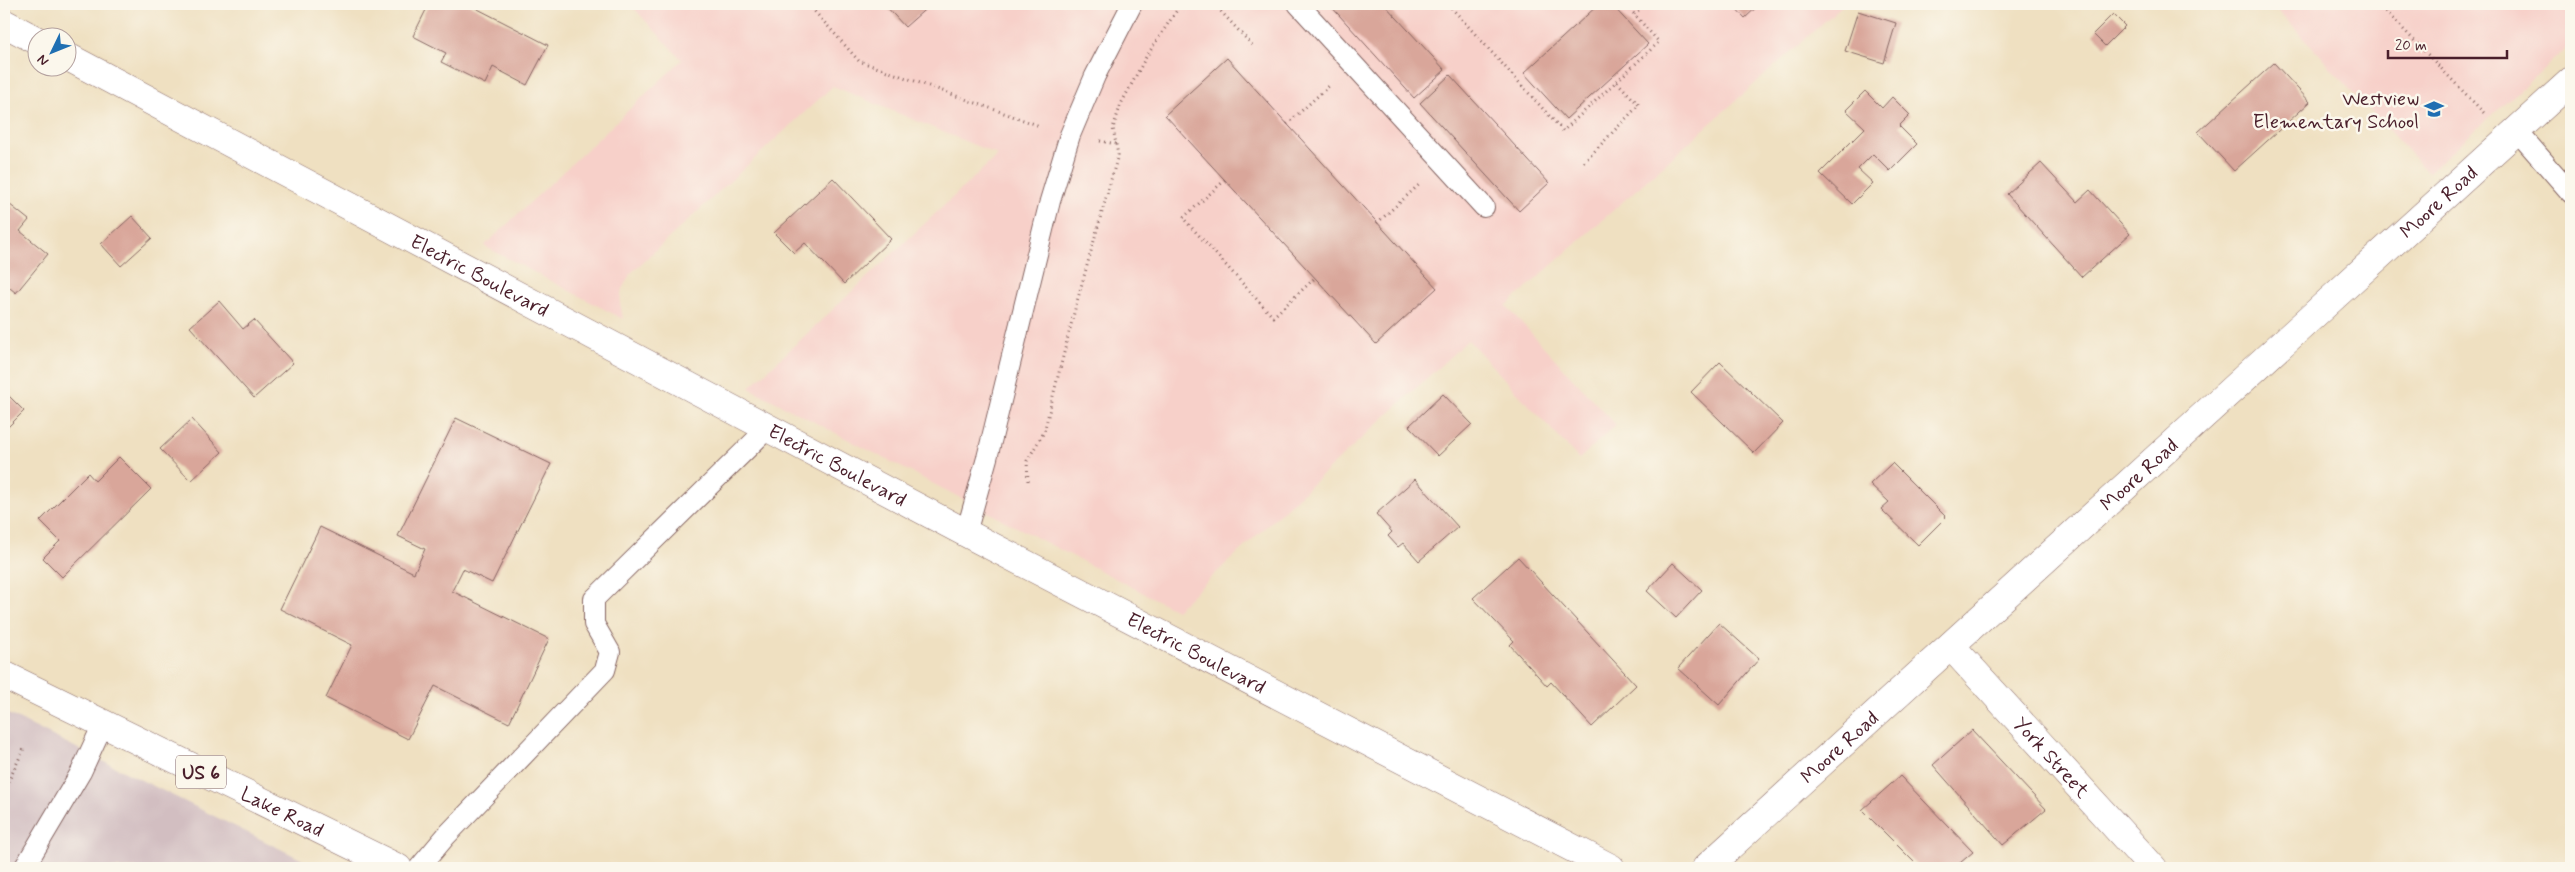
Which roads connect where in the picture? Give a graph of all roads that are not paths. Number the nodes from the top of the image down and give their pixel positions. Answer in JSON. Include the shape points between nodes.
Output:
{"nodes":[{"id":1,"x":1298,"y":4,"type":"edge"},
{"id":2,"x":1126,"y":6,"type":"edge"},
{"id":3,"x":4,"y":23,"type":"edge"},
{"id":4,"x":28,"y":36,"type":"edge"},
{"id":5,"x":78,"y":62,"type":"edge"},
{"id":6,"x":2571,"y":81,"type":"edge"},
{"id":7,"x":2512,"y":136,"type":"junction"},
{"id":8,"x":2571,"y":193,"type":"edge"},
{"id":9,"x":1484,"y":207,"type":"dead end"},
{"id":10,"x":768,"y":428,"type":"junction"},
{"id":11,"x":966,"y":533,"type":"junction"},
{"id":12,"x":1951,"y":646,"type":"junction"},
{"id":13,"x":4,"y":675,"type":"edge"},
{"id":14,"x":103,"y":724,"type":"junction"},
{"id":15,"x":24,"y":868,"type":"edge"},
{"id":16,"x":398,"y":868,"type":"edge"},
{"id":17,"x":419,"y":868,"type":"edge"},
{"id":18,"x":1610,"y":868,"type":"edge"},
{"id":19,"x":1706,"y":868,"type":"edge"},
{"id":20,"x":2153,"y":868,"type":"edge"}],
"edges":[{"from":1,"to":9,"type":"lane"},
{"from":2,"to":11,"type":"lane","via":[[1070,134]]},
{"from":3,"to":4,"type":"street"},
{"from":5,"to":10,"type":"street","name":"Electric Boulevard"},
{"from":6,"to":7,"type":"street","name":"Moore Road"},
{"from":7,"to":8,"type":"lane"},
{"from":7,"to":12,"type":"street","name":"Moore Road"},
{"from":10,"to":11,"type":"street","name":"Electric Boulevard"},
{"from":10,"to":17,"type":"lane","via":[[594,598],[594,624],[610,652],[605,670]]},
{"from":11,"to":18,"type":"street","name":"Electric Boulevard"},
{"from":12,"to":19,"type":"street","name":"Moore Road"},
{"from":12,"to":20,"type":"street","name":"York Street"},
{"from":13,"to":14,"type":"street","name":"Lake Road","number":"US 6"},
{"from":14,"to":15,"type":"lane","via":[[80,772]]},
{"from":14,"to":16,"type":"street","name":"Lake Road","number":"US 6"}]}
